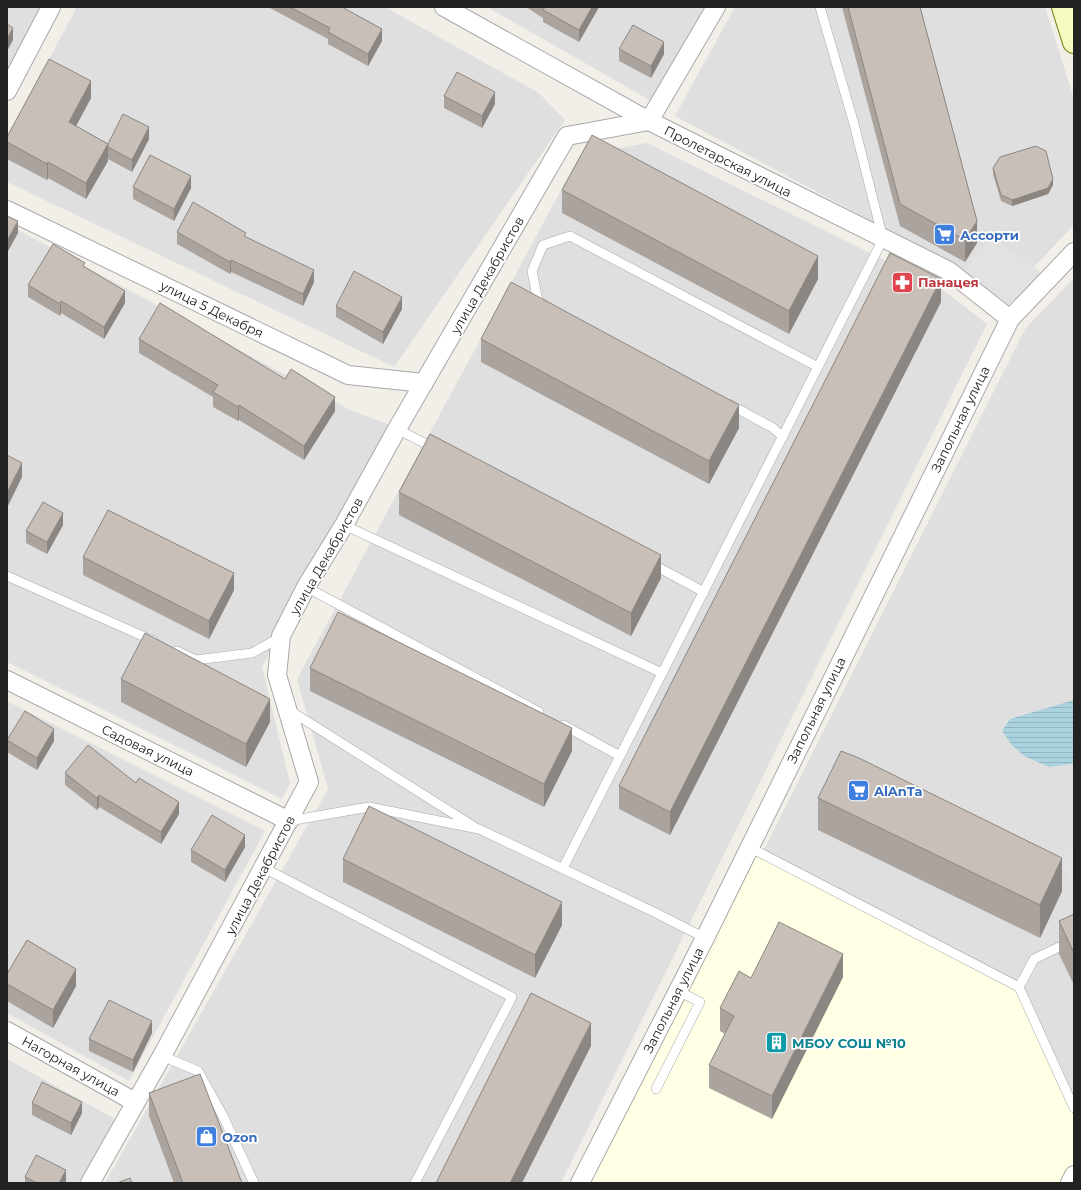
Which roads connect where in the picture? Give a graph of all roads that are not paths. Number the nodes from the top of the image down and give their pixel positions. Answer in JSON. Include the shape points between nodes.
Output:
{"nodes":[{"id":1,"x":51,"y":7,"type":"edge"},
{"id":2,"x":444,"y":7,"type":"edge"},
{"id":3,"x":716,"y":7,"type":"edge"},
{"id":4,"x":820,"y":7,"type":"edge"},
{"id":5,"x":1063,"y":7,"type":"edge"},
{"id":6,"x":1074,"y":42,"type":"edge"},
{"id":7,"x":7,"y":92,"type":"edge"},
{"id":8,"x":649,"y":121,"type":"junction"},
{"id":9,"x":7,"y":210,"type":"edge"},
{"id":10,"x":883,"y":239,"type":"junction"},
{"id":11,"x":1074,"y":252,"type":"edge"},
{"id":12,"x":552,"y":309,"type":"edge"},
{"id":13,"x":1010,"y":318,"type":"junction"},
{"id":14,"x":818,"y":367,"type":"junction"},
{"id":15,"x":424,"y":383,"type":"junction"},
{"id":16,"x":718,"y":398,"type":"edge"},
{"id":17,"x":397,"y":429,"type":"junction"},
{"id":18,"x":783,"y":437,"type":"junction"},
{"id":19,"x":445,"y":454,"type":"edge"},
{"id":20,"x":344,"y":525,"type":"junction"},
{"id":21,"x":643,"y":559,"type":"edge"},
{"id":22,"x":7,"y":576,"type":"edge"},
{"id":23,"x":306,"y":587,"type":"junction"},
{"id":24,"x":704,"y":592,"type":"junction"},
{"id":25,"x":281,"y":636,"type":"junction"},
{"id":26,"x":662,"y":673,"type":"junction"},
{"id":27,"x":7,"y":680,"type":"edge"},
{"id":28,"x":286,"y":709,"type":"junction"},
{"id":29,"x":620,"y":756,"type":"junction"},
{"id":30,"x":289,"y":821,"type":"junction"},
{"id":31,"x":479,"y":829,"type":"junction"},
{"id":32,"x":749,"y":847,"type":"junction"},
{"id":33,"x":264,"y":868,"type":"junction"},
{"id":34,"x":563,"y":868,"type":"junction"},
{"id":35,"x":705,"y":938,"type":"junction"},
{"id":36,"x":1074,"y":940,"type":"edge"},
{"id":37,"x":1019,"y":987,"type":"junction"},
{"id":38,"x":678,"y":991,"type":"junction"},
{"id":39,"x":7,"y":1031,"type":"edge"},
{"id":40,"x":162,"y":1056,"type":"junction"},
{"id":41,"x":656,"y":1089,"type":"dead end"},
{"id":42,"x":135,"y":1102,"type":"junction"},
{"id":43,"x":1074,"y":1108,"type":"edge"},
{"id":44,"x":1074,"y":1175,"type":"edge"},
{"id":45,"x":90,"y":1183,"type":"edge"},
{"id":46,"x":254,"y":1183,"type":"edge"},
{"id":47,"x":415,"y":1183,"type":"edge"},
{"id":48,"x":580,"y":1183,"type":"edge"},
{"id":49,"x":1070,"y":1183,"type":"edge"}],
"edges":[{"from":1,"to":7,"type":"street"},
{"from":2,"to":8,"type":"street","name":"Пролетарская улица"},
{"from":3,"to":8,"type":"street"},
{"from":4,"to":10,"type":"lane","via":[[854,124]]},
{"from":5,"to":6,"type":"main road"},
{"from":8,"to":10,"type":"street","name":"Пролетарская улица"},
{"from":8,"to":15,"type":"street","name":"улица Декабристов","via":[[567,136]]},
{"from":9,"to":15,"type":"street","name":"улица 5 Декабря","via":[[348,375]]},
{"from":10,"to":13,"type":"street","name":"Пролетарская улица","via":[[949,271]]},
{"from":10,"to":14,"type":"lane"},
{"from":11,"to":13,"type":"street","name":"Запольная улица"},
{"from":12,"to":14,"type":"lane","via":[[538,301],[532,271],[544,245],[570,236]]},
{"from":13,"to":32,"type":"street","name":"Запольная улица"},
{"from":14,"to":18,"type":"lane"},
{"from":15,"to":17,"type":"street","name":"улица Декабристов"},
{"from":16,"to":18,"type":"lane","via":[[773,428]]},
{"from":17,"to":19,"type":"lane"},
{"from":17,"to":20,"type":"street","name":"улица Декабристов"},
{"from":18,"to":24,"type":"lane"},
{"from":20,"to":23,"type":"street","name":"улица Декабристов"},
{"from":20,"to":26,"type":"lane"},
{"from":21,"to":24,"type":"lane"},
{"from":22,"to":25,"type":"lane","via":[[196,660],[252,653]]},
{"from":23,"to":25,"type":"street","name":"улица Декабристов"},
{"from":23,"to":29,"type":"lane"},
{"from":24,"to":26,"type":"lane"},
{"from":25,"to":28,"type":"street","name":"улица Декабристов","via":[[277,675]]},
{"from":26,"to":29,"type":"lane"},
{"from":27,"to":30,"type":"street","name":"Садовая улица"},
{"from":28,"to":30,"type":"street","name":"улица Декабристов","via":[[309,782]]},
{"from":28,"to":31,"type":"lane"},
{"from":29,"to":34,"type":"lane"},
{"from":30,"to":31,"type":"lane","via":[[368,807]]},
{"from":30,"to":33,"type":"street","name":"улица Декабристов"},
{"from":31,"to":34,"type":"lane"},
{"from":32,"to":35,"type":"street","name":"Запольная улица"},
{"from":32,"to":37,"type":"lane"},
{"from":33,"to":40,"type":"street","name":"улица Декабристов"},
{"from":33,"to":47,"type":"lane","via":[[512,996]]},
{"from":34,"to":35,"type":"lane"},
{"from":35,"to":38,"type":"street","name":"Запольная улица"},
{"from":36,"to":37,"type":"lane","via":[[1034,959]]},
{"from":37,"to":43,"type":"lane"},
{"from":38,"to":41,"type":"lane","via":[[700,1002]]},
{"from":38,"to":48,"type":"street","name":"Запольная улица"},
{"from":39,"to":42,"type":"street","name":"Нагорная улица"},
{"from":40,"to":42,"type":"street","name":"улица Декабристов"},
{"from":40,"to":46,"type":"lane","via":[[198,1071],[224,1116]]},
{"from":42,"to":45,"type":"street","name":"улица Декабристов"},
{"from":44,"to":49,"type":"street"}]}
